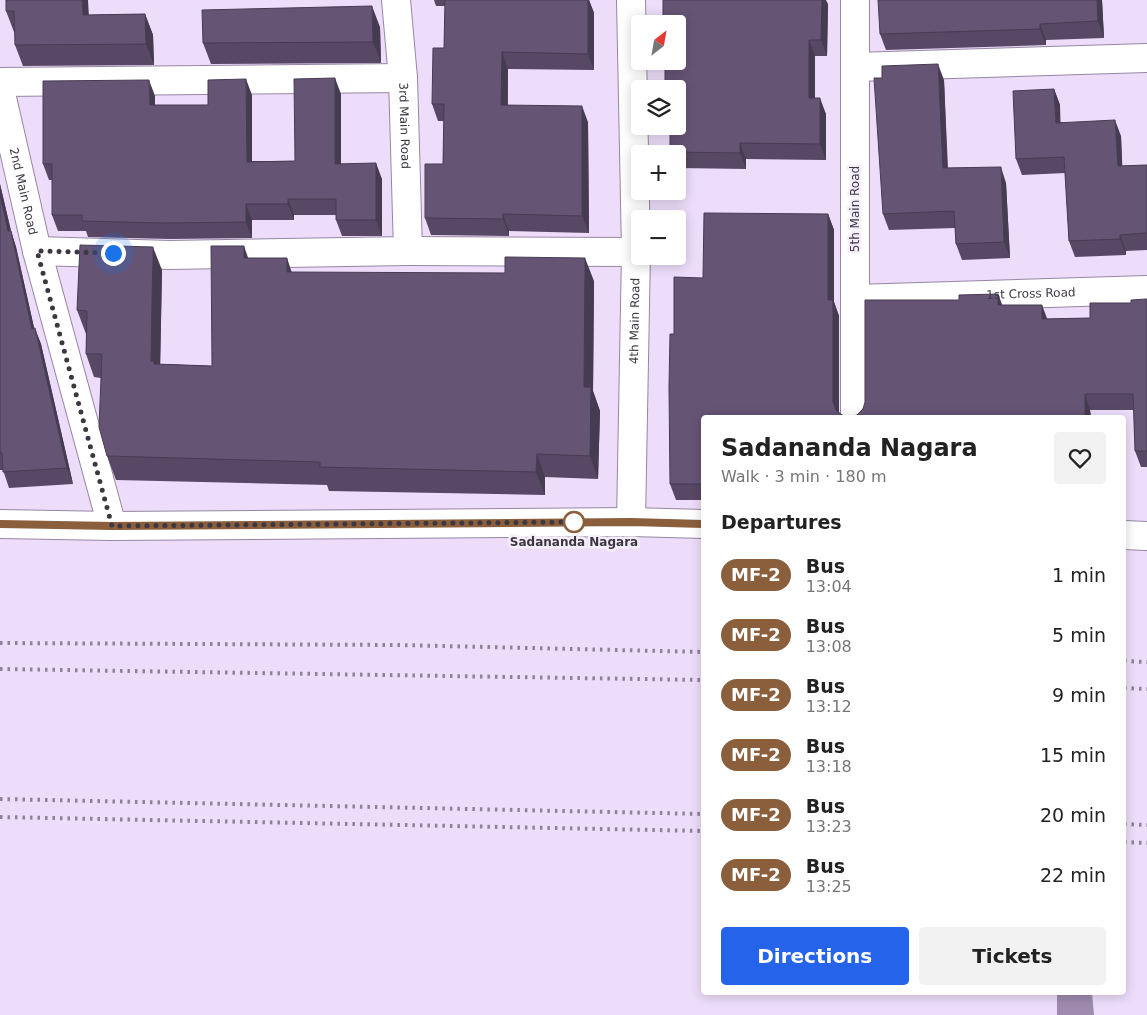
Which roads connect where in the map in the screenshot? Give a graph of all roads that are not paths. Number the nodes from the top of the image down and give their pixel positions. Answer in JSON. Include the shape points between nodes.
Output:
{"nodes":[{"id":1,"x":396,"y":0,"type":"edge"},
{"id":2,"x":631,"y":0,"type":"edge"},
{"id":3,"x":854,"y":0,"type":"edge"},
{"id":4,"x":1147,"y":58,"type":"edge"},
{"id":5,"x":855,"y":67,"type":"junction"},
{"id":6,"x":403,"y":78,"type":"junction"},
{"id":7,"x":0,"y":82,"type":"edge"},
{"id":8,"x":0,"y":89,"type":"edge"},
{"id":9,"x":635,"y":210,"type":"edge"},
{"id":10,"x":37,"y":251,"type":"junction"},
{"id":11,"x":408,"y":251,"type":"junction"},
{"id":12,"x":631,"y":252,"type":"edge"},
{"id":13,"x":636,"y":265,"type":"edge"},
{"id":14,"x":1147,"y":290,"type":"edge"},
{"id":15,"x":855,"y":299,"type":"junction"},
{"id":16,"x":856,"y":415,"type":"edge"},
{"id":17,"x":631,"y":522,"type":"junction"},
{"id":18,"x":0,"y":524,"type":"edge"},
{"id":19,"x":701,"y":524,"type":"edge"},
{"id":20,"x":112,"y":526,"type":"junction"},
{"id":21,"x":1126,"y":535,"type":"edge"},
{"id":22,"x":1147,"y":536,"type":"edge"}],
"edges":[{"from":1,"to":6,"type":"street","name":"3rd Main Road"},
{"from":2,"to":9,"type":"street","name":"4th Main Road"},
{"from":3,"to":5,"type":"street","name":"5th Main Road"},
{"from":4,"to":5,"type":"street"},
{"from":5,"to":15,"type":"street","name":"5th Main Road"},
{"from":6,"to":7,"type":"street"},
{"from":6,"to":11,"type":"street","name":"3rd Main Road"},
{"from":8,"to":10,"type":"street","name":"2nd Main Road"},
{"from":10,"to":11,"type":"street","via":[[170,255]]},
{"from":10,"to":20,"type":"street","name":"2nd Main Road"},
{"from":11,"to":12,"type":"street"},
{"from":13,"to":17,"type":"street","name":"4th Main Road"},
{"from":14,"to":15,"type":"street","name":"1st Cross Road"},
{"from":15,"to":16,"type":"street","name":"5th Main Road"},
{"from":17,"to":19,"type":"street"},
{"from":17,"to":20,"type":"street"},
{"from":18,"to":20,"type":"street"},
{"from":21,"to":22,"type":"street"}]}
